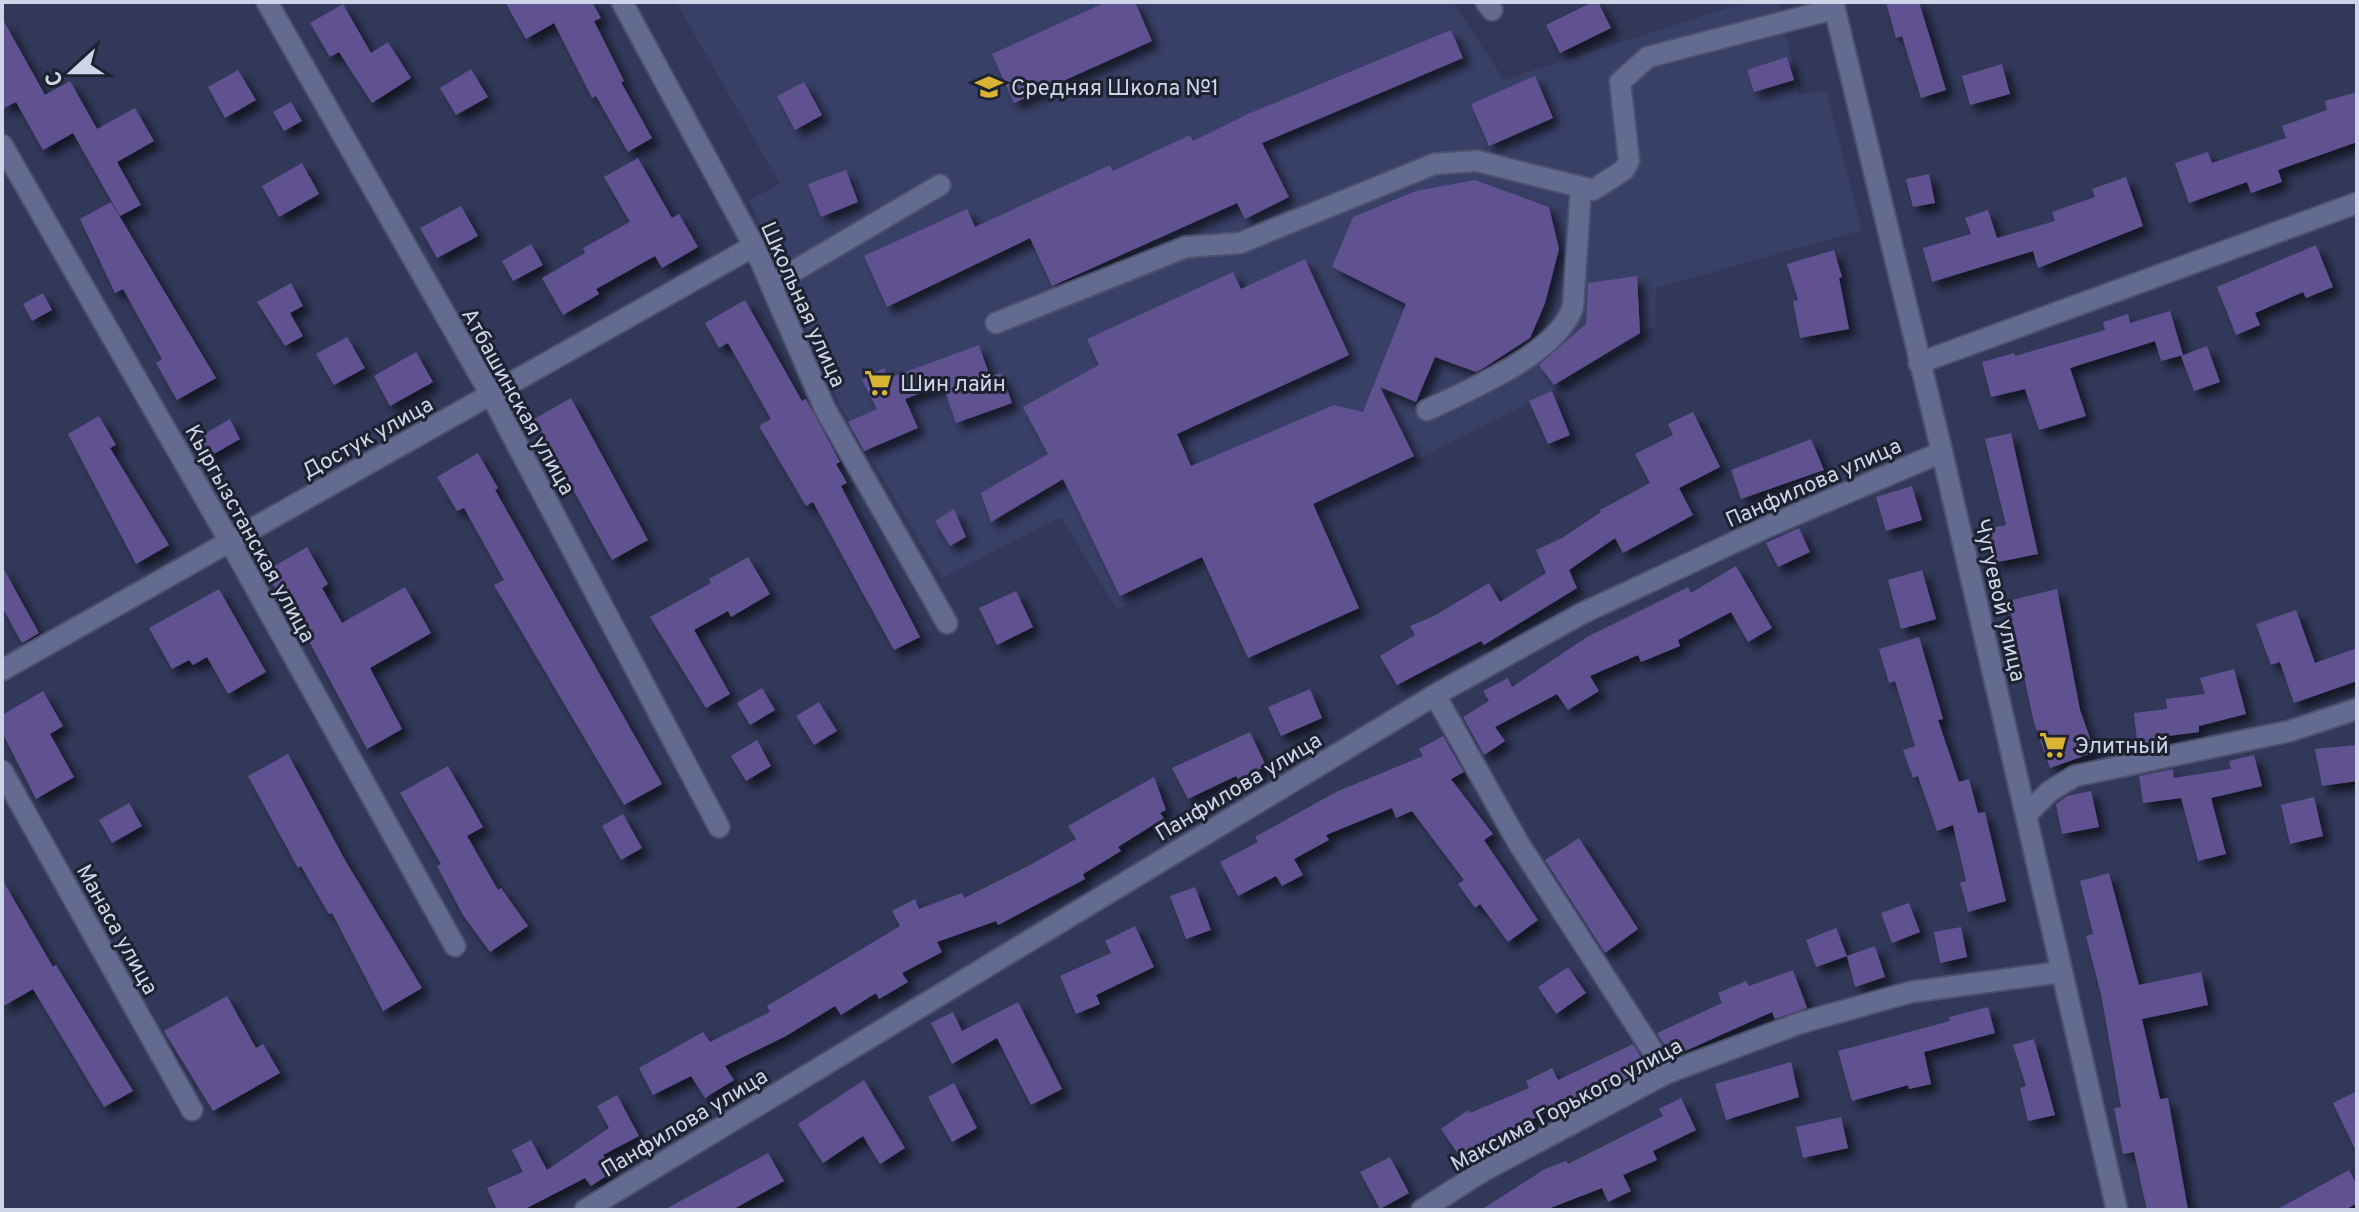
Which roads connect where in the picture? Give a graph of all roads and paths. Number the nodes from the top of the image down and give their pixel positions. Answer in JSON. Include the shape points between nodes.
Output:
{"nodes":[{"id":1,"x":267,"y":2,"type":"edge"},
{"id":2,"x":622,"y":2,"type":"edge"},
{"id":3,"x":1834,"y":6,"type":"edge"},
{"id":4,"x":2,"y":145,"type":"edge"},
{"id":5,"x":940,"y":185,"type":"dead end"},
{"id":6,"x":1581,"y":187,"type":"junction"},
{"id":7,"x":2357,"y":203,"type":"edge"},
{"id":8,"x":754,"y":246,"type":"junction"},
{"id":9,"x":772,"y":284,"type":"junction"},
{"id":10,"x":996,"y":323,"type":"dead end"},
{"id":11,"x":1919,"y":363,"type":"junction"},
{"id":12,"x":491,"y":395,"type":"junction"},
{"id":13,"x":1427,"y":410,"type":"dead end"},
{"id":14,"x":1942,"y":452,"type":"junction"},
{"id":15,"x":229,"y":540,"type":"junction"},
{"id":16,"x":947,"y":623,"type":"dead end"},
{"id":17,"x":2,"y":670,"type":"edge"},
{"id":18,"x":1435,"y":695,"type":"junction"},
{"id":19,"x":2357,"y":709,"type":"edge"},
{"id":20,"x":2,"y":771,"type":"edge"},
{"id":21,"x":2026,"y":815,"type":"junction"},
{"id":22,"x":719,"y":827,"type":"dead end"},
{"id":23,"x":455,"y":946,"type":"dead end"},
{"id":24,"x":2062,"y":972,"type":"junction"},
{"id":25,"x":1667,"y":1073,"type":"junction"},
{"id":26,"x":192,"y":1110,"type":"dead end"},
{"id":27,"x":585,"y":1210,"type":"edge"},
{"id":28,"x":1422,"y":1210,"type":"edge"},
{"id":29,"x":2117,"y":1210,"type":"edge"}],
"edges":[{"from":1,"to":12,"type":"street","name":"Атбашинская улица"},
{"from":2,"to":8,"type":"street","name":"Школьная улица"},
{"from":3,"to":6,"type":"street","via":[[1648,57],[1620,82],[1629,161],[1593,190]]},
{"from":3,"to":11,"type":"street","name":"Чугуевой улица"},
{"from":4,"to":15,"type":"street","name":"Кыргызстанская улица"},
{"from":5,"to":9,"type":"street"},
{"from":6,"to":10,"type":"street","via":[[1477,161],[1434,164],[1240,243],[1186,247]]},
{"from":6,"to":13,"type":"street","via":[[1568,323],[1512,369]]},
{"from":7,"to":11,"type":"street"},
{"from":8,"to":9,"type":"street","name":"Школьная улица"},
{"from":8,"to":12,"type":"street","name":"Достук улица"},
{"from":9,"to":16,"type":"street","name":"Школьная улица","via":[[825,409]]},
{"from":11,"to":14,"type":"street","name":"Чугуевой улица"},
{"from":12,"to":15,"type":"street","name":"Достук улица"},
{"from":12,"to":22,"type":"street","name":"Атбашинская улица"},
{"from":14,"to":18,"type":"street","name":"Панфилова улица","via":[[1583,613]]},
{"from":14,"to":21,"type":"street","name":"Чугуевой улица"},
{"from":15,"to":17,"type":"street","name":"Достук улица"},
{"from":15,"to":23,"type":"street","name":"Кыргызстанская улица"},
{"from":18,"to":25,"type":"street","via":[[1519,844]]},
{"from":18,"to":27,"type":"street","name":"Панфилова улица"},
{"from":19,"to":21,"type":"street","via":[[2290,731],[2075,776]]},
{"from":20,"to":26,"type":"street","name":"Манаса улица"},
{"from":21,"to":24,"type":"street","name":"Чугуевой улица"},
{"from":24,"to":25,"type":"street","name":"Максима Горького улица","via":[[1911,992],[1800,1023]]},
{"from":24,"to":29,"type":"street","name":"Чугуевой улица"},
{"from":25,"to":28,"type":"street","name":"Максима Горького улица","via":[[1483,1171]]}]}
